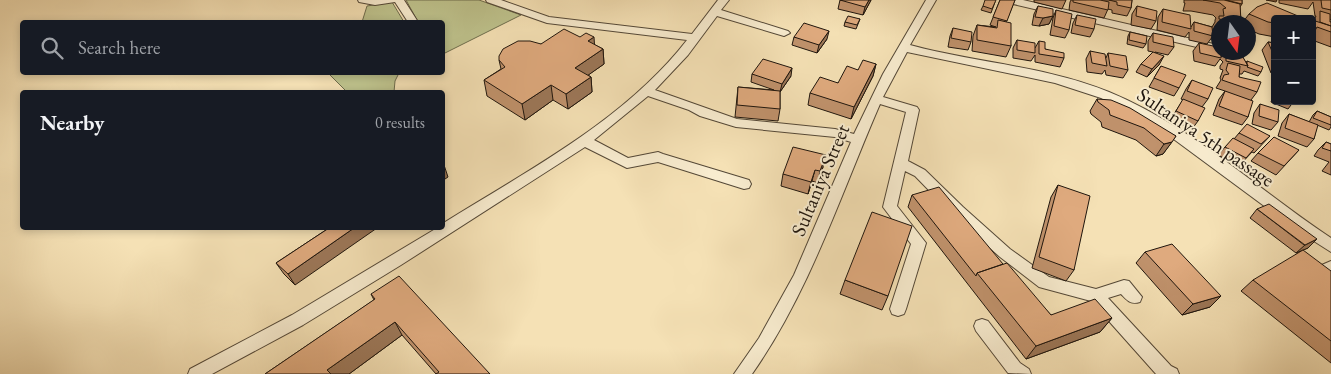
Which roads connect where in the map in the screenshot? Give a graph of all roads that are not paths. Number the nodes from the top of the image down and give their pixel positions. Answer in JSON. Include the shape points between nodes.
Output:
{"nodes":[{"id":1,"x":363,"y":0,"type":"edge"},
{"id":2,"x":392,"y":0,"type":"edge"},
{"id":3,"x":399,"y":0,"type":"edge"},
{"id":4,"x":491,"y":0,"type":"edge"},
{"id":5,"x":724,"y":0,"type":"edge"},
{"id":6,"x":931,"y":0,"type":"edge"},
{"id":7,"x":1009,"y":0,"type":"edge"},
{"id":8,"x":715,"y":12,"type":"junction"},
{"id":9,"x":412,"y":20,"type":"edge"},
{"id":10,"x":784,"y":33,"type":"dead end"},
{"id":11,"x":695,"y":38,"type":"junction"},
{"id":12,"x":903,"y":47,"type":"junction"},
{"id":13,"x":1211,"y":47,"type":"edge"},
{"id":14,"x":646,"y":90,"type":"junction"},
{"id":15,"x":876,"y":99,"type":"junction"},
{"id":16,"x":858,"y":140,"type":"junction"},
{"id":17,"x":585,"y":141,"type":"junction"},
{"id":18,"x":900,"y":163,"type":"junction"},
{"id":19,"x":744,"y":184,"type":"dead end"},
{"id":20,"x":1331,"y":246,"type":"edge"},
{"id":21,"x":1331,"y":267,"type":"edge"},
{"id":22,"x":1331,"y":277,"type":"edge"},
{"id":23,"x":1096,"y":296,"type":"junction"},
{"id":24,"x":1134,"y":297,"type":"dead end"},
{"id":25,"x":898,"y":309,"type":"dead end"},
{"id":26,"x":982,"y":326,"type":"dead end"},
{"id":27,"x":196,"y":374,"type":"edge"},
{"id":28,"x":742,"y":374,"type":"edge"},
{"id":29,"x":1023,"y":374,"type":"edge"},
{"id":30,"x":1171,"y":374,"type":"edge"}],
"edges":[{"from":1,"to":2,"type":"street"},
{"from":3,"to":9,"type":"street"},
{"from":4,"to":11,"type":"street","via":[[547,20]]},
{"from":5,"to":8,"type":"street"},
{"from":6,"to":12,"type":"street","name":"Sultаniya Street"},
{"from":7,"to":13,"type":"street"},
{"from":8,"to":10,"type":"street"},
{"from":8,"to":11,"type":"street"},
{"from":11,"to":14,"type":"street"},
{"from":12,"to":15,"type":"street","name":"Sultаniya Street"},
{"from":12,"to":20,"type":"street","name":"Sultaniya 5th passage","via":[[1068,82],[1128,105],[1190,145]]},
{"from":14,"to":16,"type":"street","via":[[736,122],[835,133]]},
{"from":14,"to":17,"type":"street"},
{"from":15,"to":16,"type":"street","name":"Sultаniya Street"},
{"from":15,"to":18,"type":"street","via":[[913,110]]},
{"from":16,"to":28,"type":"street","name":"Sultаniya Street","via":[[787,306]]},
{"from":17,"to":19,"type":"street","via":[[628,163],[658,157]]},
{"from":17,"to":27,"type":"street","via":[[408,254],[258,343]]},
{"from":18,"to":23,"type":"street","via":[[920,173],[1005,254],[1044,282]]},
{"from":18,"to":25,"type":"street","via":[[890,207],[919,243]]},
{"from":21,"to":22,"type":"street","via":[[1322,271]]},
{"from":23,"to":24,"type":"street","via":[[1124,286]]},
{"from":23,"to":30,"type":"street","via":[[1165,372]]},
{"from":26,"to":29,"type":"street","via":[[1014,368]]}]}
